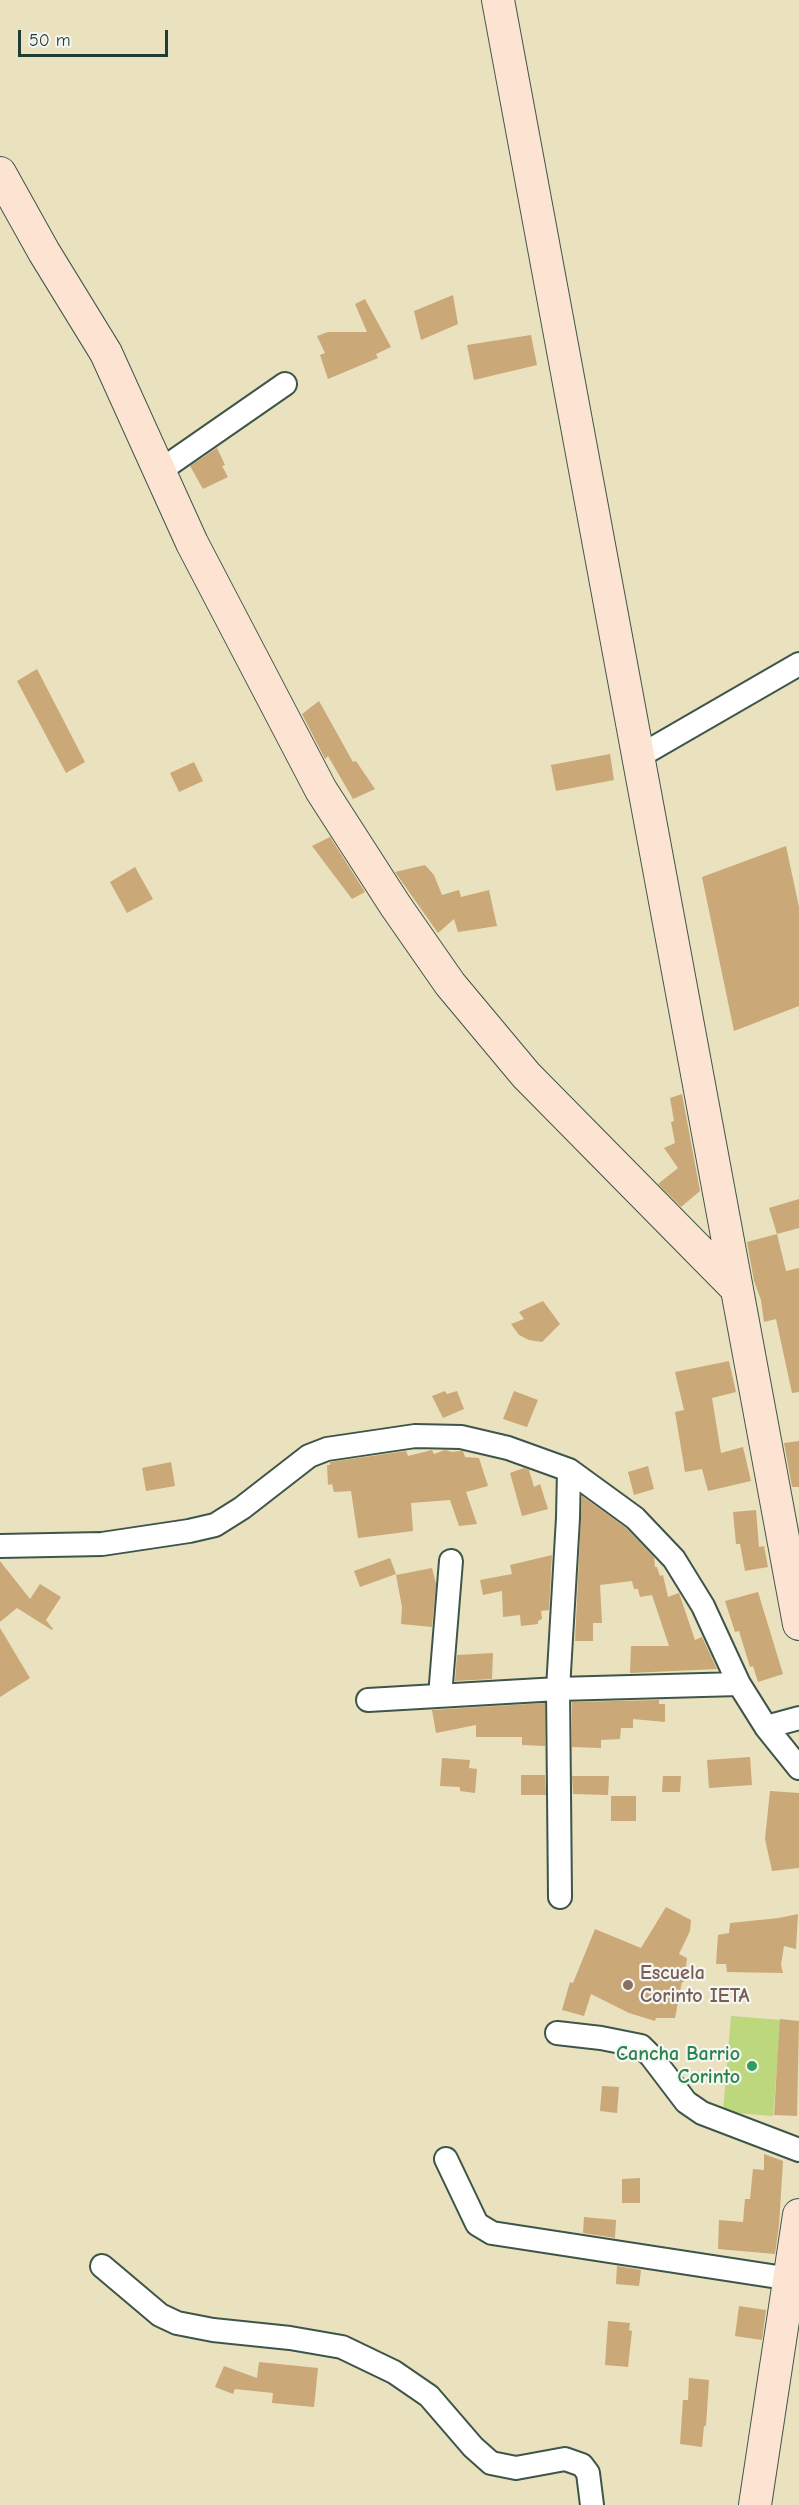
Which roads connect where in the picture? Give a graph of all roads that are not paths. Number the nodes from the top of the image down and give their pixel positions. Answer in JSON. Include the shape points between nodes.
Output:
{"nodes":[{"id":1,"x":498,"y":0,"type":"edge"},
{"id":2,"x":0,"y":173,"type":"edge"},
{"id":3,"x":285,"y":384,"type":"dead end"},
{"id":4,"x":161,"y":470,"type":"junction"},
{"id":5,"x":799,"y":664,"type":"edge"},
{"id":6,"x":638,"y":757,"type":"junction"},
{"id":7,"x":737,"y":1289,"type":"junction"},
{"id":8,"x":569,"y":1470,"type":"junction"},
{"id":9,"x":792,"y":1545,"type":"edge"},
{"id":10,"x":0,"y":1546,"type":"edge"},
{"id":11,"x":451,"y":1561,"type":"dead end"},
{"id":12,"x":799,"y":1624,"type":"edge"},
{"id":13,"x":739,"y":1684,"type":"junction"},
{"id":14,"x":558,"y":1689,"type":"junction"},
{"id":15,"x":440,"y":1696,"type":"junction"},
{"id":16,"x":368,"y":1700,"type":"dead end"},
{"id":17,"x":799,"y":1718,"type":"edge"},
{"id":18,"x":766,"y":1727,"type":"junction"},
{"id":19,"x":799,"y":1768,"type":"edge"},
{"id":20,"x":560,"y":1897,"type":"dead end"},
{"id":21,"x":558,"y":2033,"type":"dead end"},
{"id":22,"x":799,"y":2150,"type":"edge"},
{"id":23,"x":446,"y":2159,"type":"dead end"},
{"id":24,"x":799,"y":2215,"type":"edge"},
{"id":25,"x":102,"y":2266,"type":"dead end"},
{"id":26,"x":791,"y":2279,"type":"junction"},
{"id":27,"x":592,"y":2505,"type":"edge"},
{"id":28,"x":755,"y":2505,"type":"edge"}],
"edges":[{"from":1,"to":6,"type":"street"},
{"from":2,"to":4,"type":"street","via":[[106,353]]},
{"from":3,"to":4,"type":"street"},
{"from":4,"to":7,"type":"street","via":[[192,543],[321,790],[444,976],[526,1075]]},
{"from":5,"to":6,"type":"street"},
{"from":6,"to":7,"type":"street"},
{"from":7,"to":9,"type":"street"},
{"from":8,"to":10,"type":"street","via":[[508,1448],[461,1437],[415,1436],[315,1453],[215,1525],[189,1532],[102,1544]]},
{"from":8,"to":13,"type":"street","via":[[635,1518],[674,1559],[703,1606]]},
{"from":8,"to":14,"type":"street"},
{"from":9,"to":12,"type":"street"},
{"from":11,"to":15,"type":"street"},
{"from":13,"to":14,"type":"street"},
{"from":13,"to":18,"type":"street"},
{"from":14,"to":15,"type":"street"},
{"from":14,"to":20,"type":"street"},
{"from":15,"to":16,"type":"street"},
{"from":17,"to":18,"type":"street"},
{"from":18,"to":19,"type":"street"},
{"from":21,"to":22,"type":"street","via":[[640,2046],[686,2102],[702,2113]]},
{"from":23,"to":26,"type":"street","via":[[477,2224],[492,2233]]},
{"from":24,"to":26,"type":"street"},
{"from":25,"to":27,"type":"street","via":[[160,2315],[177,2323],[342,2347],[394,2372],[429,2396],[491,2463],[516,2468],[565,2459],[582,2465],[588,2474]]},
{"from":26,"to":28,"type":"street"}]}
